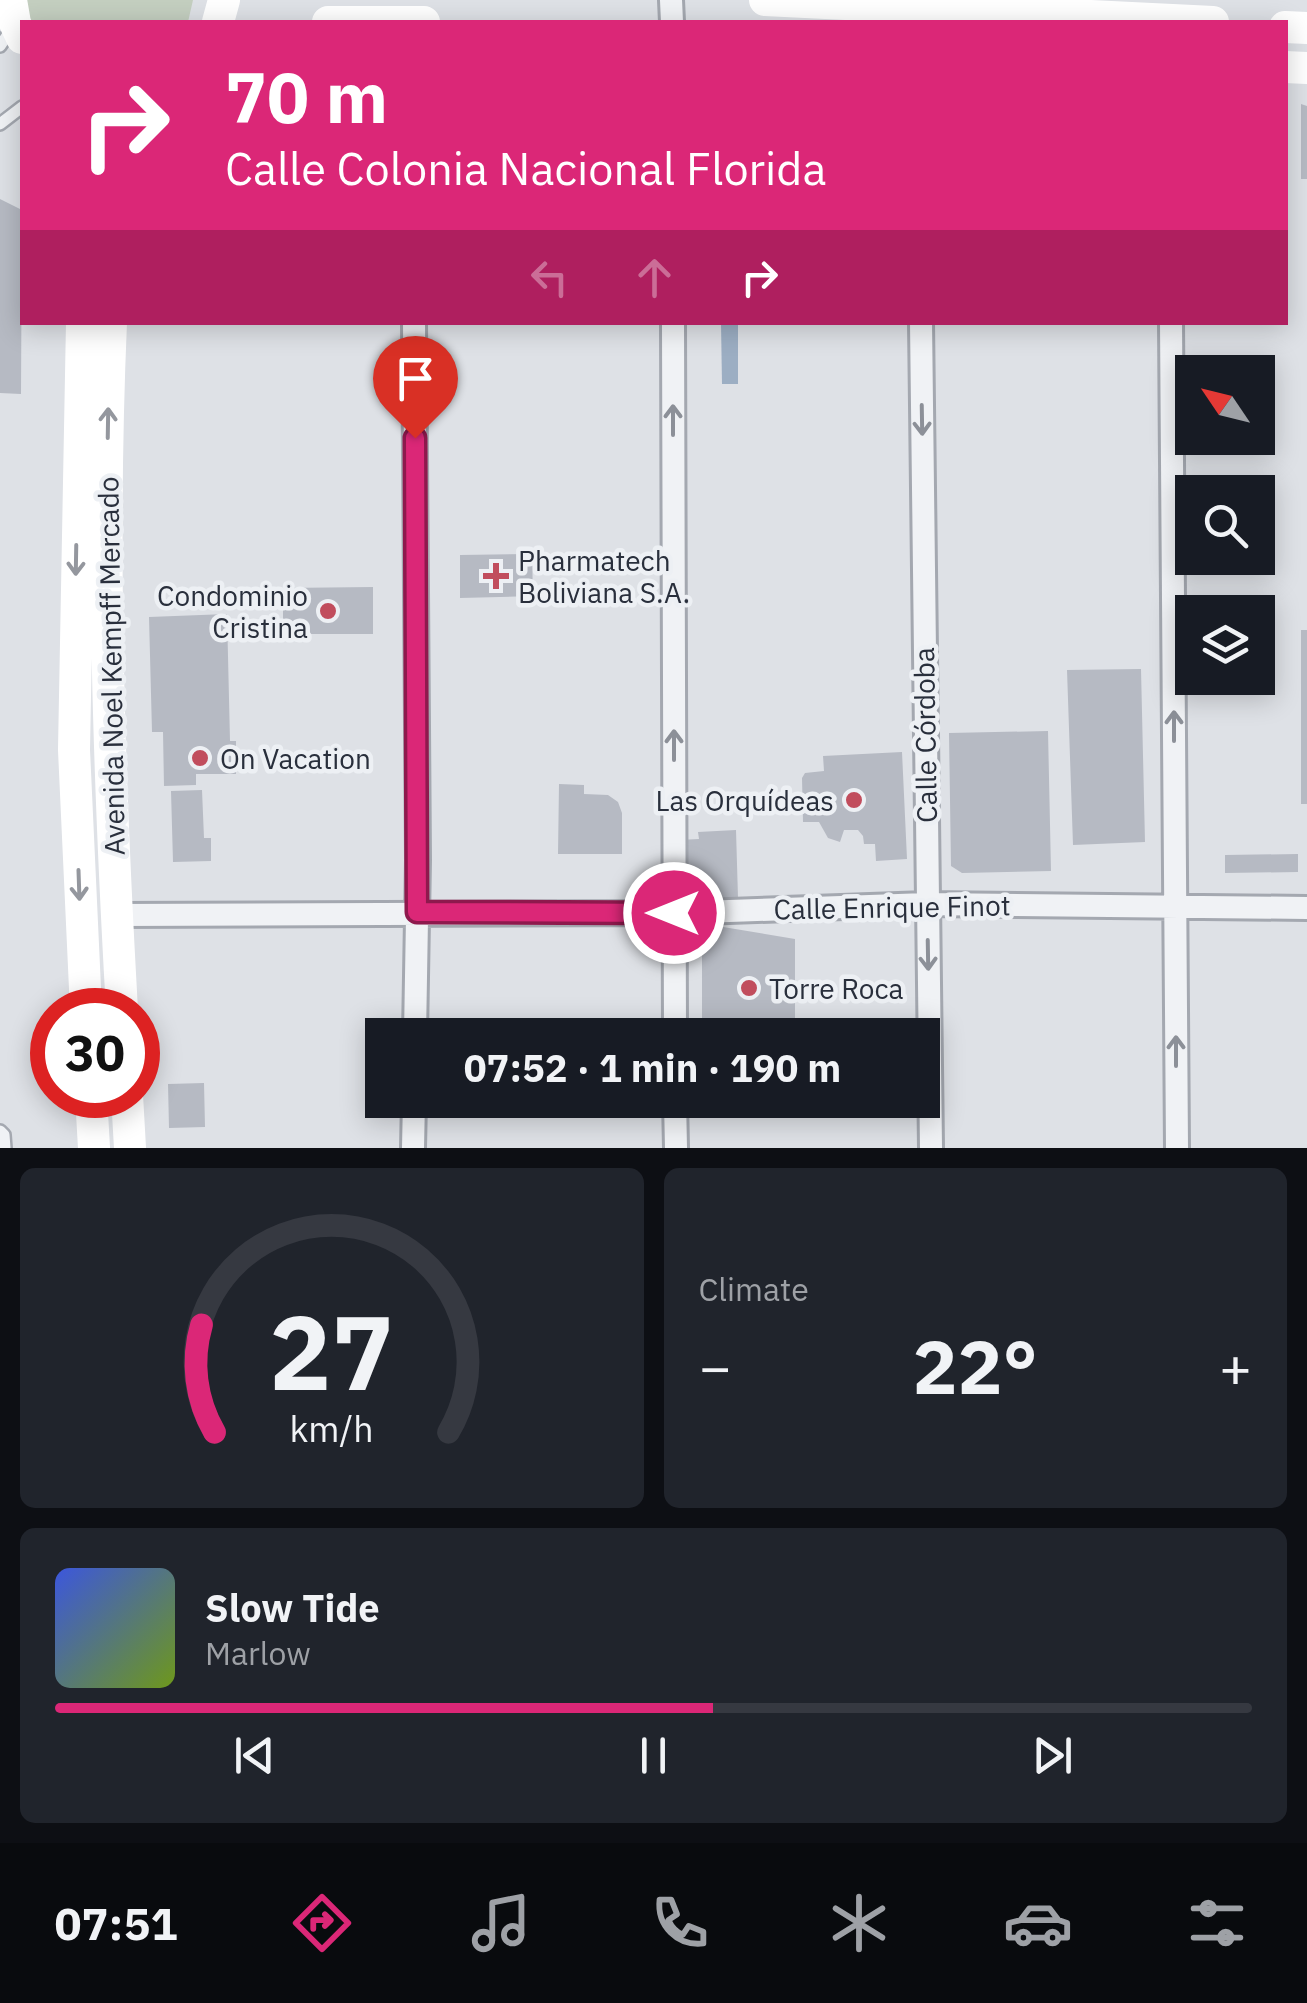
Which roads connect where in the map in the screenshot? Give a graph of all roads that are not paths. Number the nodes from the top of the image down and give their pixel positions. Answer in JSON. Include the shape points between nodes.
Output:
{"nodes":[{"id":1,"x":764,"y":0,"type":"edge"},
{"id":2,"x":920,"y":10,"type":"edge"},
{"id":3,"x":1170,"y":14,"type":"edge"},
{"id":4,"x":1202,"y":20,"type":"edge"},
{"id":5,"x":20,"y":109,"type":"edge"},
{"id":6,"x":0,"y":124,"type":"edge"},
{"id":7,"x":82,"y":325,"type":"edge"},
{"id":8,"x":111,"y":325,"type":"edge"},
{"id":9,"x":414,"y":325,"type":"edge"},
{"id":10,"x":673,"y":325,"type":"edge"},
{"id":11,"x":921,"y":325,"type":"edge"},
{"id":12,"x":1170,"y":325,"type":"edge"},
{"id":13,"x":927,"y":904,"type":"junction"},
{"id":14,"x":1175,"y":907,"type":"junction"},
{"id":15,"x":1307,"y":908,"type":"edge"},
{"id":16,"x":417,"y":912,"type":"junction"},
{"id":17,"x":674,"y":913,"type":"junction"},
{"id":18,"x":117,"y":914,"type":"junction"},
{"id":19,"x":85,"y":988,"type":"edge"},
{"id":20,"x":121,"y":988,"type":"edge"},
{"id":21,"x":415,"y":1018,"type":"edge"},
{"id":22,"x":675,"y":1018,"type":"edge"},
{"id":23,"x":92,"y":1118,"type":"edge"},
{"id":24,"x":128,"y":1118,"type":"edge"},
{"id":25,"x":414,"y":1118,"type":"edge"},
{"id":26,"x":676,"y":1118,"type":"edge"},
{"id":27,"x":0,"y":1132,"type":"edge"},
{"id":28,"x":5,"y":1148,"type":"edge"},
{"id":29,"x":94,"y":1148,"type":"edge"},
{"id":30,"x":130,"y":1148,"type":"edge"},
{"id":31,"x":413,"y":1148,"type":"edge"},
{"id":32,"x":676,"y":1148,"type":"edge"},
{"id":33,"x":931,"y":1148,"type":"edge"},
{"id":34,"x":1177,"y":1148,"type":"edge"}],
"edges":[{"from":1,"to":2,"type":"main road"},
{"from":2,"to":3,"type":"main road"},
{"from":3,"to":4,"type":"main road"},
{"from":5,"to":6,"type":"lane"},
{"from":7,"to":19,"type":"main road","name":"Avenida Noel Kempff Mercado","one_way":true,"via":[[74,750]]},
{"from":18,"to":8,"type":"main road","name":"Avenida Noel Kempff Mercado","one_way":true,"via":[[105,588]]},
{"from":9,"to":16,"type":"street"},
{"from":17,"to":10,"type":"street","one_way":true},
{"from":11,"to":13,"type":"street","name":"Calle Córdoba","one_way":true},
{"from":14,"to":12,"type":"street","one_way":true},
{"from":13,"to":14,"type":"street","name":"Calle Enrique Finot"},
{"from":13,"to":17,"type":"street","name":"Calle Enrique Finot"},
{"from":13,"to":33,"type":"street","name":"Calle Córdoba","one_way":true},
{"from":14,"to":15,"type":"street","name":"Calle Enrique Finot"},
{"from":34,"to":14,"type":"street","one_way":true},
{"from":16,"to":17,"type":"street","name":"Calle Enrique Finot"},
{"from":16,"to":18,"type":"street","name":"Calle Enrique Finot"},
{"from":16,"to":21,"type":"street"},
{"from":17,"to":22,"type":"street"},
{"from":18,"to":20,"type":"main road","name":"Avenida Noel Kempff Mercado"},
{"from":23,"to":29,"type":"main road"},
{"from":24,"to":30,"type":"main road"},
{"from":25,"to":31,"type":"street"},
{"from":26,"to":32,"type":"street"},
{"from":27,"to":28,"type":"lane"}]}
